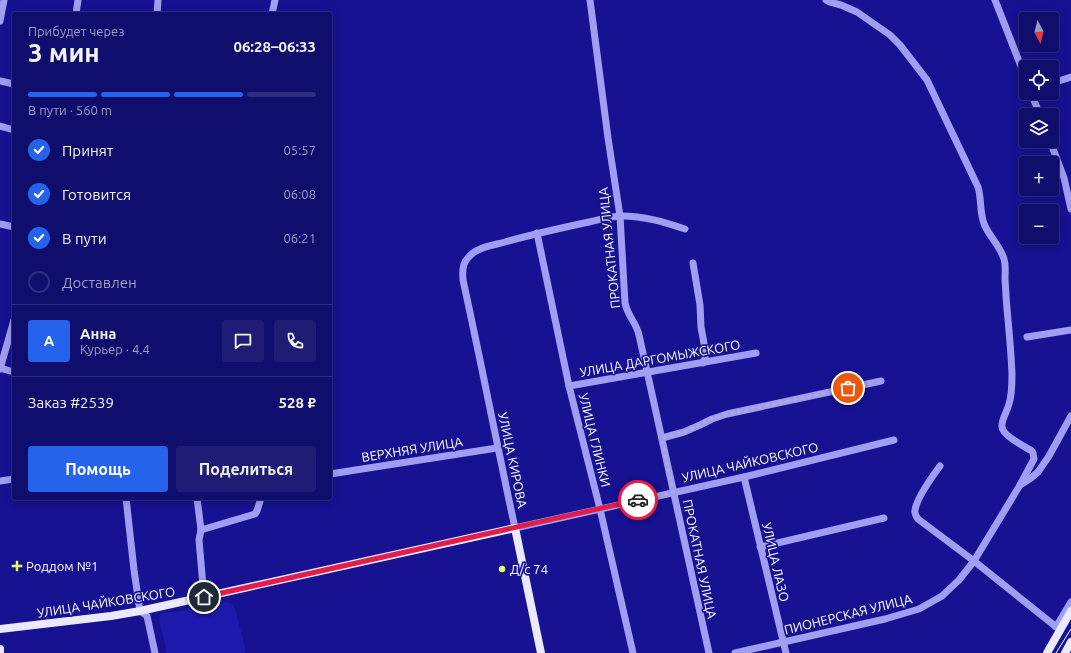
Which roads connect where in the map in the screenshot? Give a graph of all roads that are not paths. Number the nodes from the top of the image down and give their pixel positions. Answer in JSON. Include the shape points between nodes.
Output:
{"nodes":[{"id":1,"x":4,"y":0,"type":"edge"},
{"id":2,"x":78,"y":0,"type":"edge"},
{"id":3,"x":158,"y":0,"type":"edge"},
{"id":4,"x":275,"y":0,"type":"edge"},
{"id":5,"x":590,"y":0,"type":"edge"},
{"id":6,"x":826,"y":0,"type":"edge"},
{"id":7,"x":995,"y":0,"type":"edge"},
{"id":8,"x":76,"y":12,"type":"edge"},
{"id":9,"x":157,"y":12,"type":"edge"},
{"id":10,"x":272,"y":12,"type":"edge"},
{"id":11,"x":0,"y":21,"type":"edge"},
{"id":12,"x":1019,"y":61,"type":"edge"},
{"id":13,"x":1071,"y":77,"type":"edge"},
{"id":14,"x":0,"y":81,"type":"edge"},
{"id":15,"x":1059,"y":81,"type":"edge"},
{"id":16,"x":12,"y":84,"type":"edge"},
{"id":17,"x":0,"y":126,"type":"edge"},
{"id":18,"x":12,"y":129,"type":"edge"},
{"id":19,"x":1053,"y":148,"type":"edge"},
{"id":20,"x":1068,"y":178,"type":"edge"},
{"id":21,"x":1071,"y":209,"type":"edge"},
{"id":22,"x":620,"y":216,"type":"junction"},
{"id":23,"x":0,"y":224,"type":"edge"},
{"id":24,"x":12,"y":227,"type":"edge"},
{"id":25,"x":685,"y":229,"type":"dead end"},
{"id":26,"x":537,"y":233,"type":"junction"},
{"id":27,"x":693,"y":263,"type":"dead end"},
{"id":28,"x":12,"y":327,"type":"edge"},
{"id":29,"x":1071,"y":330,"type":"edge"},
{"id":30,"x":1027,"y":337,"type":"dead end"},
{"id":31,"x":756,"y":353,"type":"dead end"},
{"id":32,"x":703,"y":362,"type":"junction"},
{"id":33,"x":0,"y":369,"type":"edge"},
{"id":34,"x":12,"y":372,"type":"edge"},
{"id":35,"x":647,"y":372,"type":"junction"},
{"id":36,"x":881,"y":381,"type":"dead end"},
{"id":37,"x":569,"y":386,"type":"junction"},
{"id":38,"x":1071,"y":416,"type":"edge"},
{"id":39,"x":662,"y":438,"type":"junction"},
{"id":40,"x":894,"y":440,"type":"dead end"},
{"id":41,"x":497,"y":448,"type":"junction"},
{"id":42,"x":940,"y":466,"type":"dead end"},
{"id":43,"x":332,"y":474,"type":"edge"},
{"id":44,"x":744,"y":477,"type":"junction"},
{"id":45,"x":12,"y":480,"type":"edge"},
{"id":46,"x":0,"y":481,"type":"edge"},
{"id":47,"x":1020,"y":485,"type":"junction"},
{"id":48,"x":673,"y":492,"type":"junction"},
{"id":49,"x":126,"y":500,"type":"edge"},
{"id":50,"x":197,"y":500,"type":"edge"},
{"id":51,"x":260,"y":500,"type":"edge"},
{"id":52,"x":600,"y":509,"type":"junction"},
{"id":53,"x":884,"y":518,"type":"dead end"},
{"id":54,"x":515,"y":528,"type":"junction"},
{"id":55,"x":201,"y":530,"type":"junction"},
{"id":56,"x":760,"y":547,"type":"junction"},
{"id":57,"x":974,"y":561,"type":"junction"},
{"id":58,"x":204,"y":597,"type":"junction"},
{"id":59,"x":1071,"y":602,"type":"edge"},
{"id":60,"x":140,"y":611,"type":"junction"},
{"id":61,"x":1071,"y":611,"type":"edge"},
{"id":62,"x":1058,"y":628,"type":"junction"},
{"id":63,"x":0,"y":629,"type":"edge"},
{"id":64,"x":783,"y":642,"type":"junction"},
{"id":65,"x":1071,"y":642,"type":"edge"},
{"id":66,"x":0,"y":649,"type":"edge"},
{"id":67,"x":0,"y":653,"type":"edge"},
{"id":68,"x":155,"y":653,"type":"edge"},
{"id":69,"x":541,"y":653,"type":"edge"},
{"id":70,"x":633,"y":653,"type":"edge"},
{"id":71,"x":709,"y":653,"type":"edge"},
{"id":72,"x":735,"y":653,"type":"edge"},
{"id":73,"x":786,"y":653,"type":"edge"},
{"id":74,"x":1047,"y":653,"type":"edge"},
{"id":75,"x":1065,"y":653,"type":"edge"}],
"edges":[{"from":1,"to":11,"type":"street"},
{"from":2,"to":8,"type":"street"},
{"from":3,"to":9,"type":"street"},
{"from":4,"to":10,"type":"street"},
{"from":5,"to":22,"type":"street","name":"ПРОКАТНАЯ УЛИЦА"},
{"from":6,"to":47,"type":"street","name":"ПИОНЕРСКАЯ УЛИЦА","via":[[857,12],[900,45],[927,80],[978,187],[982,220],[1002,253],[1006,268],[1012,380],[1002,429],[1032,451],[1034,456]]},
{"from":7,"to":12,"type":"street"},
{"from":13,"to":15,"type":"street"},
{"from":14,"to":16,"type":"street"},
{"from":17,"to":18,"type":"street"},
{"from":19,"to":20,"type":"street"},
{"from":20,"to":21,"type":"street"},
{"from":22,"to":25,"type":"street","via":[[654,219]]},
{"from":22,"to":26,"type":"street"},
{"from":22,"to":35,"type":"street","name":"ПРОКАТНАЯ УЛИЦА","via":[[625,303],[629,316],[638,329]]},
{"from":23,"to":24,"type":"street"},
{"from":26,"to":37,"type":"street","name":"УЛИЦА ГЛИНКИ"},
{"from":26,"to":41,"type":"street","name":"УЛИЦА КИРОВА","via":[[479,249],[464,265],[463,280]]},
{"from":27,"to":32,"type":"street","via":[[705,350]]},
{"from":28,"to":33,"type":"street"},
{"from":29,"to":30,"type":"street"},
{"from":31,"to":32,"type":"street","name":"УЛИЦА ДАРГОМЫЖСКОГО"},
{"from":32,"to":35,"type":"street","name":"УЛИЦА ДАРГОМЫЖСКОГО"},
{"from":33,"to":34,"type":"street"},
{"from":35,"to":37,"type":"street","name":"УЛИЦА ДАРГОМЫЖСКОГО"},
{"from":35,"to":39,"type":"street","name":"ПРОКАТНАЯ УЛИЦА"},
{"from":36,"to":39,"type":"street","via":[[727,414]]},
{"from":37,"to":52,"type":"street","name":"УЛИЦА ГЛИНКИ"},
{"from":38,"to":47,"type":"street","via":[[1038,472]]},
{"from":39,"to":48,"type":"street","name":"ПРОКАТНАЯ УЛИЦА"},
{"from":40,"to":44,"type":"street","name":"УЛИЦА ЧАЙКОВСКОГО"},
{"from":41,"to":43,"type":"street","name":"ВЕРХНЯЯ УЛИЦА"},
{"from":41,"to":54,"type":"street","name":"УЛИЦА КИРОВА"},
{"from":42,"to":57,"type":"street","via":[[915,509],[915,515]]},
{"from":44,"to":48,"type":"street","name":"УЛИЦА ЧАЙКОВСКОГО"},
{"from":44,"to":56,"type":"street","name":"УЛИЦА ЛАЗО"},
{"from":45,"to":46,"type":"street"},
{"from":47,"to":57,"type":"street","name":"ПИОНЕРСКАЯ УЛИЦА"},
{"from":48,"to":52,"type":"street","name":"УЛИЦА ЧАЙКОВСКОГО"},
{"from":48,"to":71,"type":"street","name":"ПРОКАТНАЯ УЛИЦА"},
{"from":49,"to":60,"type":"street"},
{"from":50,"to":55,"type":"street"},
{"from":51,"to":55,"type":"street","via":[[255,514]]},
{"from":52,"to":54,"type":"street","name":"УЛИЦА ЧАЙКОВСКОГО"},
{"from":52,"to":70,"type":"street","name":"УЛИЦА ГЛИНКИ"},
{"from":53,"to":56,"type":"street"},
{"from":54,"to":58,"type":"main road","name":"УЛИЦА ЧАЙКОВСКОГО"},
{"from":54,"to":69,"type":"main road","name":"УЛИЦА КИРОВА"},
{"from":55,"to":58,"type":"street","via":[[199,540]]},
{"from":56,"to":64,"type":"street","name":"УЛИЦА ЛАЗО"},
{"from":57,"to":62,"type":"street"},
{"from":57,"to":64,"type":"street","name":"ПИОНЕРСКАЯ УЛИЦА","via":[[942,596],[919,609]]},
{"from":58,"to":60,"type":"main road","name":"УЛИЦА ЧАЙКОВСКОГО"},
{"from":59,"to":62,"type":"street"},
{"from":60,"to":63,"type":"main road","name":"УЛИЦА ЧАЙКОВСКОГО"},
{"from":60,"to":68,"type":"street","via":[[146,616]]},
{"from":61,"to":62,"type":"main road"},
{"from":62,"to":74,"type":"main road"},
{"from":64,"to":72,"type":"street","name":"ПИОНЕРСКАЯ УЛИЦА"},
{"from":64,"to":73,"type":"street","name":"УЛИЦА ЛАЗО"},
{"from":65,"to":75,"type":"main road"},
{"from":66,"to":67,"type":"main road"}]}
